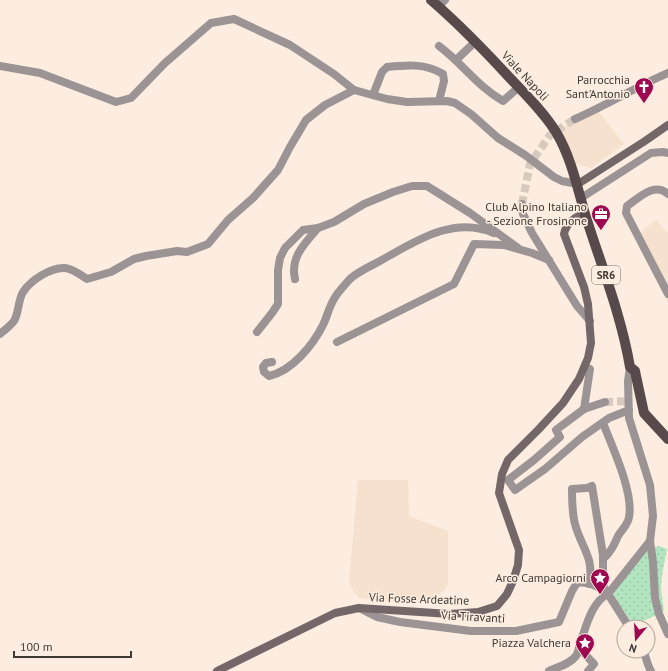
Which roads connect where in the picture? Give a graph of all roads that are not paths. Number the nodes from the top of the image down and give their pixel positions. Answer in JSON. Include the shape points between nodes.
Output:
{"nodes":[{"id":1,"x":438,"y":2,"type":"edge"},
{"id":2,"x":475,"y":42,"type":"junction"},
{"id":3,"x":439,"y":46,"type":"dead end"},
{"id":4,"x":456,"y":60,"type":"junction"},
{"id":5,"x":0,"y":66,"type":"edge"},
{"id":6,"x":668,"y":72,"type":"edge"},
{"id":7,"x":519,"y":87,"type":"junction"},
{"id":8,"x":354,"y":90,"type":"junction"},
{"id":9,"x":373,"y":95,"type":"junction"},
{"id":10,"x":439,"y":101,"type":"junction"},
{"id":11,"x":575,"y":119,"type":"tunnel mouth"},
{"id":12,"x":668,"y":125,"type":"edge"},
{"id":13,"x":668,"y":153,"type":"edge"},
{"id":14,"x":578,"y":184,"type":"junction"},
{"id":15,"x":668,"y":194,"type":"edge"},
{"id":16,"x":581,"y":198,"type":"junction"},
{"id":17,"x":522,"y":204,"type":"tunnel mouth"},
{"id":18,"x":585,"y":213,"type":"junction"},
{"id":19,"x":318,"y":228,"type":"junction"},
{"id":20,"x":505,"y":239,"type":"junction"},
{"id":21,"x":518,"y":248,"type":"junction"},
{"id":22,"x":549,"y":260,"type":"junction"},
{"id":23,"x":295,"y":279,"type":"dead end"},
{"id":24,"x":668,"y":294,"type":"edge"},
{"id":25,"x":590,"y":321,"type":"junction"},
{"id":26,"x":257,"y":332,"type":"dead end"},
{"id":27,"x":0,"y":334,"type":"edge"},
{"id":28,"x":337,"y":342,"type":"dead end"},
{"id":29,"x":272,"y":362,"type":"dead end"},
{"id":30,"x":585,"y":367,"type":"junction"},
{"id":31,"x":630,"y":367,"type":"junction"},
{"id":32,"x":604,"y":402,"type":"tunnel mouth"},
{"id":33,"x":584,"y":410,"type":"junction"},
{"id":34,"x":629,"y":410,"type":"junction"},
{"id":35,"x":603,"y":423,"type":"junction"},
{"id":36,"x":668,"y":439,"type":"edge"},
{"id":37,"x":650,"y":541,"type":"junction"},
{"id":38,"x":604,"y":559,"type":"junction"},
{"id":39,"x":589,"y":584,"type":"junction"},
{"id":40,"x":608,"y":594,"type":"junction"},
{"id":41,"x":359,"y":608,"type":"junction"},
{"id":42,"x":624,"y":619,"type":"edge"},
{"id":43,"x":668,"y":634,"type":"edge"},
{"id":44,"x":579,"y":648,"type":"junction"},
{"id":45,"x":647,"y":659,"type":"edge"},
{"id":46,"x":217,"y":671,"type":"edge"},
{"id":47,"x":549,"y":671,"type":"edge"},
{"id":48,"x":588,"y":671,"type":"edge"},
{"id":49,"x":651,"y":671,"type":"edge"}],
"edges":[{"from":1,"to":2,"type":"main road","name":"Viale Napoli"},
{"from":2,"to":4,"type":"street"},
{"from":2,"to":7,"type":"main road","name":"Viale Napoli"},
{"from":3,"to":4,"type":"street"},
{"from":4,"to":7,"type":"street","via":[[489,92],[503,101]]},
{"from":5,"to":8,"type":"street","via":[[40,73],[116,102],[131,98],[211,22],[234,19],[290,45]]},
{"from":6,"to":11,"type":"street"},
{"from":7,"to":14,"type":"main road","name":"Viale Napoli","via":[[557,133]]},
{"from":8,"to":9,"type":"street"},
{"from":8,"to":27,"type":"street","via":[[325,105],[306,120],[278,170],[208,244],[187,252],[171,251],[134,259],[111,272],[87,279],[66,268],[52,270],[28,285],[14,320]]},
{"from":9,"to":10,"type":"street","via":[[407,102]]},
{"from":9,"to":10,"type":"street","via":[[382,72],[387,67],[422,66],[443,74]]},
{"from":10,"to":14,"type":"street","via":[[455,103],[498,138],[554,177]]},
{"from":12,"to":14,"type":"main road"},
{"from":13,"to":16,"type":"street","via":[[651,153]]},
{"from":14,"to":16,"type":"main road","number":"SR6"},
{"from":15,"to":24,"type":"street","via":[[661,189],[655,189],[627,206],[626,213]]},
{"from":16,"to":18,"type":"main road","number":"SR6"},
{"from":17,"to":22,"type":"street","via":[[526,224]]},
{"from":18,"to":25,"type":"main road","name":"Via Fosse Ardeatine","via":[[568,224],[564,234],[584,286]]},
{"from":18,"to":31,"type":"main road","number":"SR6","via":[[616,308]]},
{"from":19,"to":20,"type":"street","via":[[393,192],[412,186],[428,186],[470,212]]},
{"from":19,"to":23,"type":"street","via":[[297,253],[294,263]]},
{"from":19,"to":26,"type":"street","via":[[303,230],[284,248],[278,270],[278,304]]},
{"from":20,"to":21,"type":"street"},
{"from":20,"to":29,"type":"street","via":[[490,232],[451,228],[416,240],[350,278],[334,299],[312,344],[277,374],[269,376],[263,367],[266,363]]},
{"from":21,"to":22,"type":"street"},
{"from":21,"to":28,"type":"street","via":[[474,244],[454,284]]},
{"from":22,"to":25,"type":"street","via":[[577,306]]},
{"from":25,"to":30,"type":"main road","name":"Via Fosse Ardeatine","via":[[590,342]]},
{"from":30,"to":33,"type":"street","via":[[590,369]]},
{"from":30,"to":41,"type":"main road","name":"Via Fosse Ardeatine","via":[[562,403],[508,460],[502,474],[499,493],[519,550],[519,558],[514,581],[497,606],[478,612],[450,614]]},
{"from":31,"to":34,"type":"street","number":"SR6"},
{"from":31,"to":36,"type":"main road","via":[[636,376],[644,413]]},
{"from":32,"to":33,"type":"street"},
{"from":33,"to":35,"type":"street","via":[[556,430],[560,437],[508,480],[515,490]]},
{"from":34,"to":35,"type":"street"},
{"from":34,"to":37,"type":"street","number":"SR6","via":[[629,418],[650,486]]},
{"from":35,"to":38,"type":"street","via":[[630,500],[626,524],[610,554]]},
{"from":37,"to":40,"type":"street"},
{"from":37,"to":43,"type":"street","number":"SR6","via":[[655,598]]},
{"from":38,"to":39,"type":"street","via":[[592,486],[572,490],[575,525],[591,564]]},
{"from":38,"to":40,"type":"street","via":[[604,586]]},
{"from":39,"to":40,"type":"street","via":[[602,588]]},
{"from":39,"to":41,"type":"street","name":"Via Tiravanti","via":[[577,583],[559,622],[516,630],[485,632],[429,626],[377,617]]},
{"from":40,"to":42,"type":"street"},
{"from":40,"to":44,"type":"street","via":[[598,602],[585,628]]},
{"from":41,"to":46,"type":"main road","name":"Via Fosse Ardeatine","via":[[335,613]]},
{"from":44,"to":47,"type":"street","via":[[572,660]]},
{"from":44,"to":48,"type":"street","via":[[594,664]]},
{"from":45,"to":49,"type":"street"}]}
